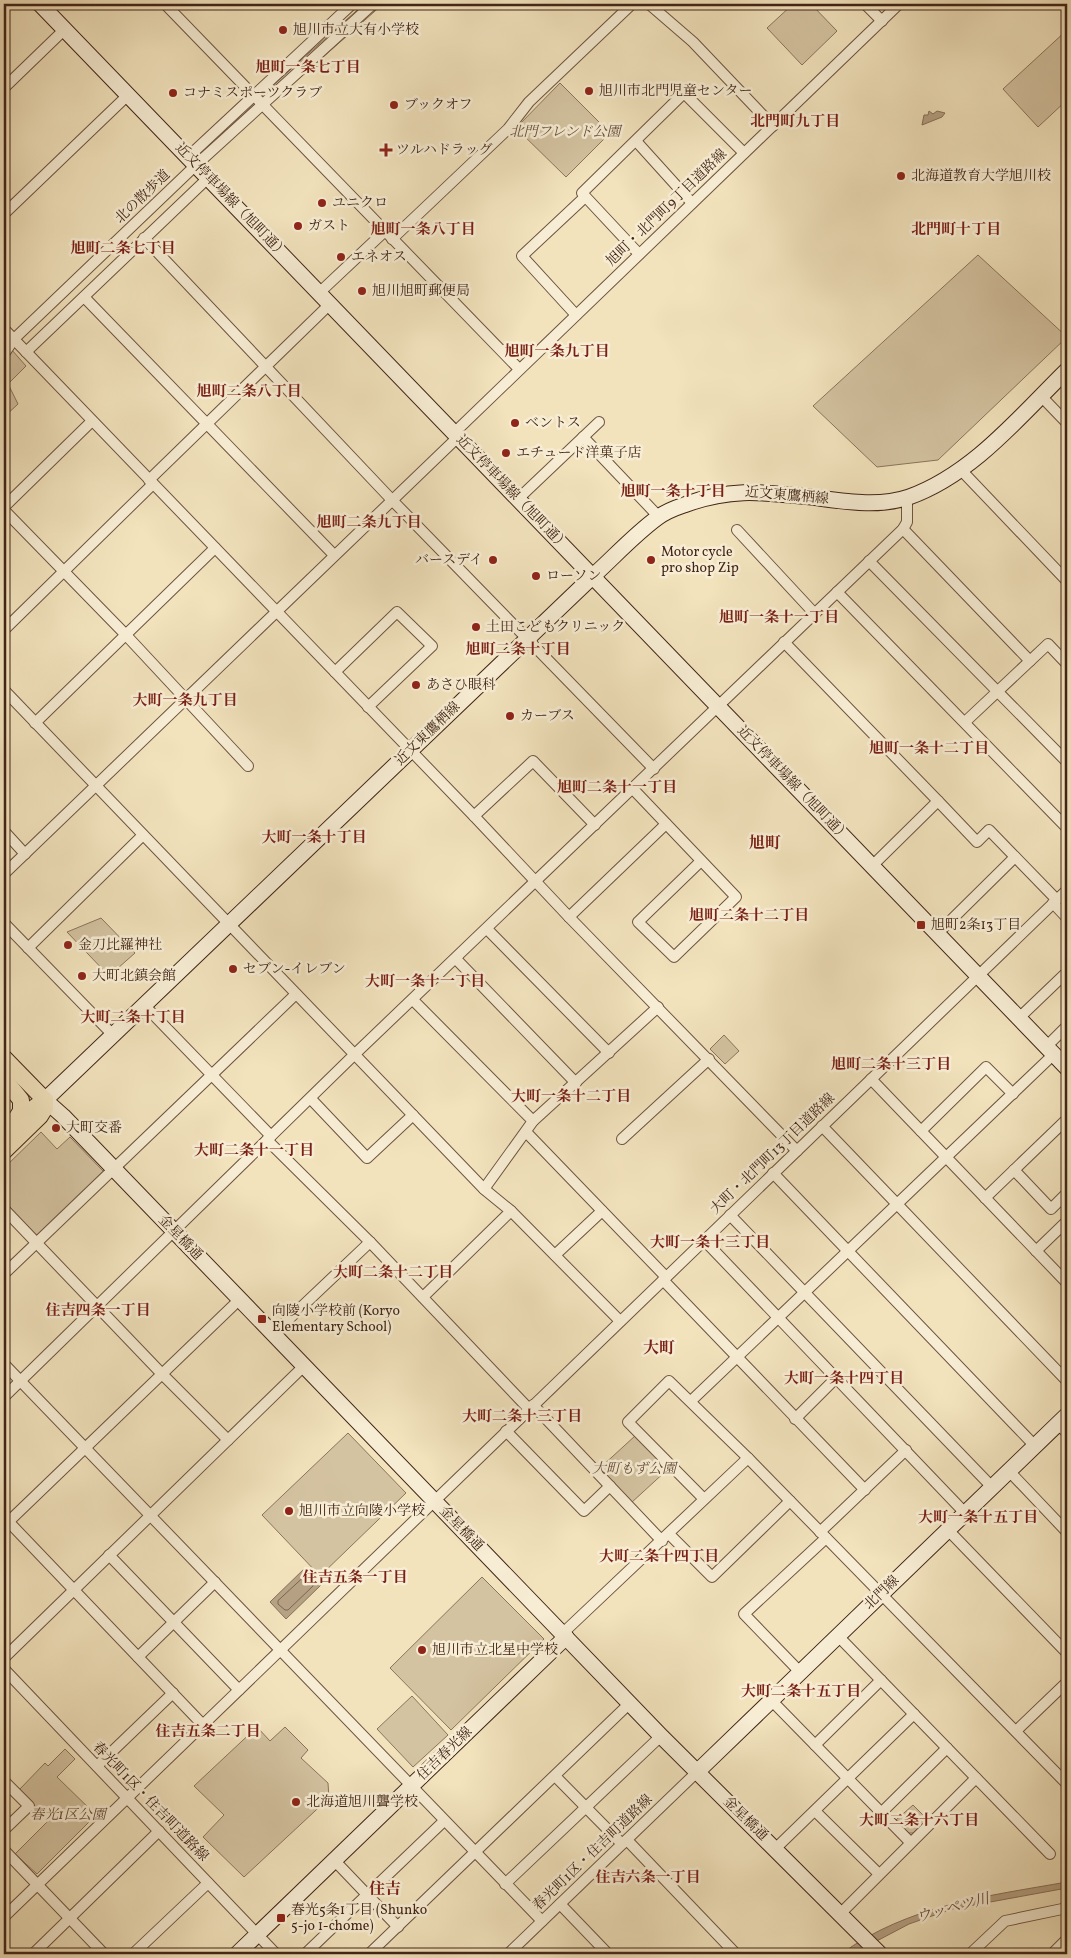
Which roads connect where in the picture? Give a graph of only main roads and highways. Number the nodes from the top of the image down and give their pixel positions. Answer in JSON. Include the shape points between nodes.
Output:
{"nodes":[{"id":1,"x":4,"y":1058,"type":"edge"},
{"id":2,"x":4,"y":1080,"type":"edge"},
{"id":3,"x":15,"y":1091,"type":"junction"},
{"id":4,"x":45,"y":1100,"type":"junction"},
{"id":5,"x":9,"y":1127,"type":"edge"},
{"id":6,"x":4,"y":1151,"type":"edge"}],
"edges":[{"from":1,"to":4,"type":"main road","name":"金星橋通"},
{"from":2,"to":3,"type":"main road"},
{"from":3,"to":4,"type":"main road"},
{"from":3,"to":5,"type":"main road","via":[[21,1100],[21,1111]]},
{"from":4,"to":5,"type":"main road"},
{"from":4,"to":6,"type":"main road","name":"近文東鷹栖線","via":[[40,1116]]}]}
